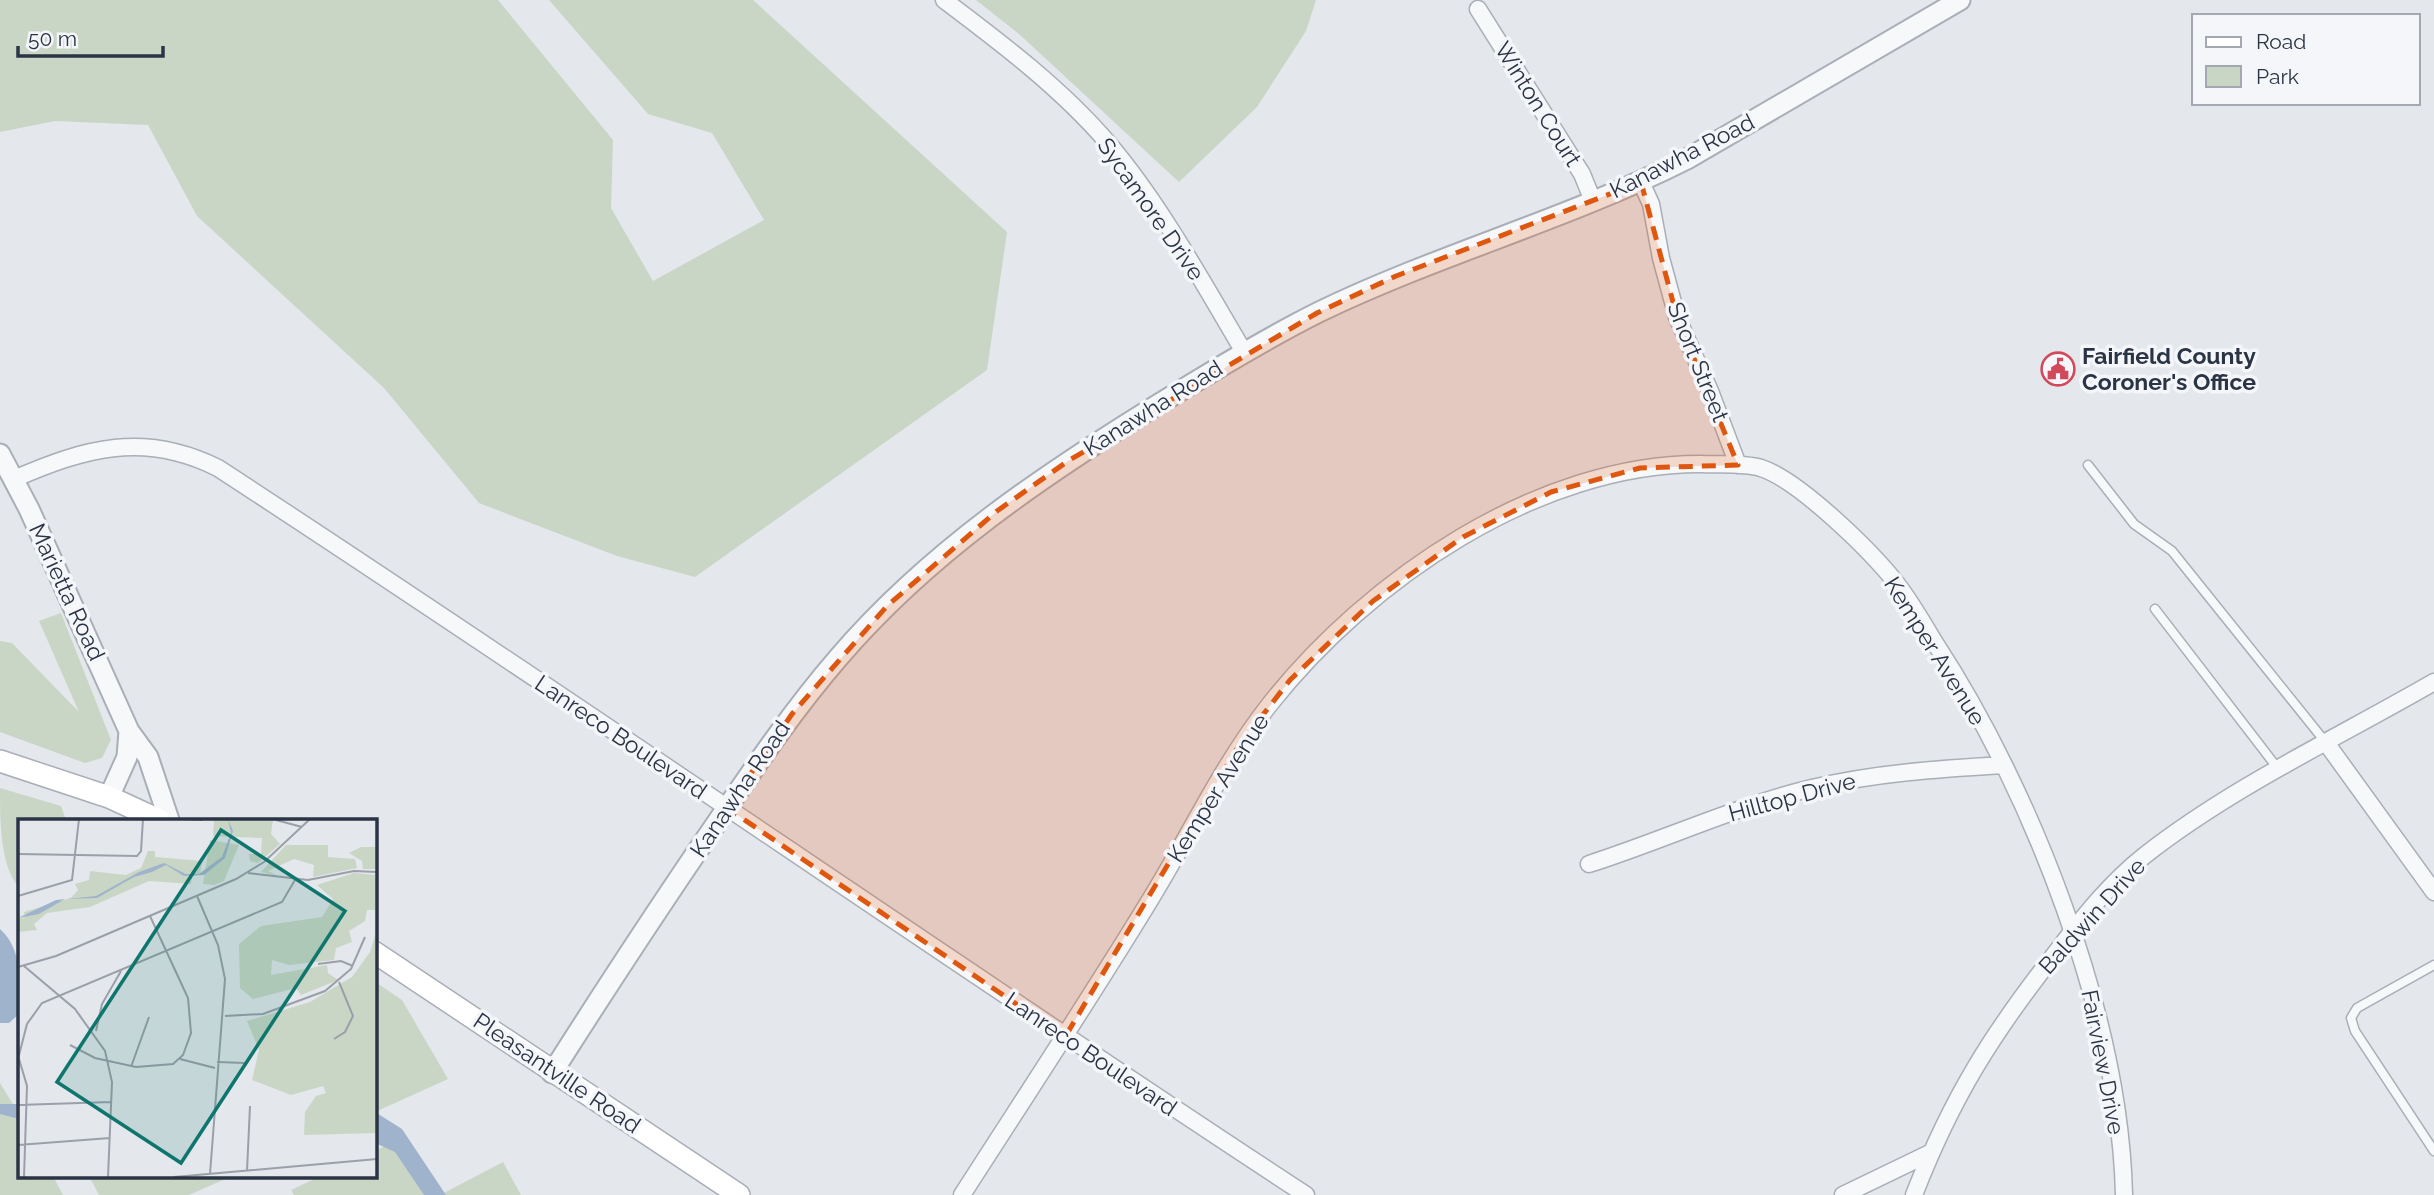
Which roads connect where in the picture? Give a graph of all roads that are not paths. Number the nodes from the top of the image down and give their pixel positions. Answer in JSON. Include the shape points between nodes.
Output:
{"nodes":[{"id":1,"x":944,"y":0,"type":"edge"},
{"id":2,"x":1960,"y":0,"type":"edge"},
{"id":3,"x":1478,"y":9,"type":"dead end"},
{"id":4,"x":1641,"y":182,"type":"junction"},
{"id":5,"x":1593,"y":201,"type":"junction"},
{"id":6,"x":1244,"y":352,"type":"junction"},
{"id":7,"x":0,"y":454,"type":"edge"},
{"id":8,"x":1738,"y":465,"type":"junction"},
{"id":9,"x":2088,"y":465,"type":"dead end"},
{"id":10,"x":14,"y":479,"type":"junction"},
{"id":11,"x":2155,"y":609,"type":"dead end"},
{"id":12,"x":2434,"y":682,"type":"edge"},
{"id":13,"x":129,"y":732,"type":"junction"},
{"id":14,"x":2327,"y":744,"type":"junction"},
{"id":15,"x":0,"y":761,"type":"edge"},
{"id":16,"x":2003,"y":765,"type":"junction"},
{"id":17,"x":2279,"y":770,"type":"junction"},
{"id":18,"x":109,"y":797,"type":"junction"},
{"id":19,"x":727,"y":808,"type":"junction"},
{"id":20,"x":155,"y":819,"type":"edge"},
{"id":21,"x":168,"y":819,"type":"edge"},
{"id":22,"x":1589,"y":864,"type":"dead end"},
{"id":23,"x":2434,"y":892,"type":"edge"},
{"id":24,"x":2072,"y":931,"type":"junction"},
{"id":25,"x":376,"y":953,"type":"edge"},
{"id":26,"x":2434,"y":965,"type":"edge"},
{"id":27,"x":1065,"y":1037,"type":"junction"},
{"id":28,"x":552,"y":1073,"type":"junction"},
{"id":29,"x":2434,"y":1151,"type":"edge"},
{"id":30,"x":1930,"y":1153,"type":"junction"},
{"id":31,"x":739,"y":1195,"type":"edge"},
{"id":32,"x":962,"y":1195,"type":"edge"},
{"id":33,"x":1306,"y":1195,"type":"edge"},
{"id":34,"x":1843,"y":1195,"type":"edge"},
{"id":35,"x":1914,"y":1195,"type":"edge"},
{"id":36,"x":2124,"y":1195,"type":"edge"}],
"edges":[{"from":1,"to":6,"type":"street","name":"Sycamore Drive","via":[[1020,59],[1107,141]]},
{"from":2,"to":4,"type":"street","name":"Kanawha Road"},
{"from":3,"to":5,"type":"street","name":"Winton Court","via":[[1582,174]]},
{"from":4,"to":5,"type":"street","name":"Kanawha Road"},
{"from":4,"to":8,"type":"street","name":"Short Street","via":[[1651,204],[1677,317]]},
{"from":5,"to":6,"type":"street","name":"Kanawha Road","via":[[1396,276]]},
{"from":6,"to":19,"type":"street","name":"Kanawha Road","via":[[1068,461],[935,560],[841,655],[792,713]]},
{"from":7,"to":10,"type":"street","name":"Marietta Road"},
{"from":8,"to":16,"type":"street","name":"Kemper Avenue","via":[[1759,468],[1804,493],[1898,585],[1945,657]]},
{"from":8,"to":27,"type":"street","name":"Kemper Avenue","via":[[1640,468],[1551,492],[1463,537],[1373,601],[1290,680],[1238,747]]},
{"from":9,"to":14,"type":"lane","via":[[2134,524],[2172,551]]},
{"from":10,"to":13,"type":"street","name":"Marietta Road"},
{"from":10,"to":19,"type":"street","name":"Lanreco Boulevard","via":[[74,455],[116,446],[169,449],[194,456]]},
{"from":11,"to":17,"type":"lane"},
{"from":12,"to":14,"type":"street","name":"Baldwin Drive"},
{"from":13,"to":18,"type":"street","via":[[127,757]]},
{"from":13,"to":21,"type":"street","name":"Marietta Road","via":[[148,757]]},
{"from":14,"to":17,"type":"street","name":"Baldwin Drive"},
{"from":14,"to":23,"type":"street"},
{"from":15,"to":18,"type":"main road"},
{"from":16,"to":22,"type":"street","name":"Hilltop Drive","via":[[1920,770],[1811,788]]},
{"from":16,"to":24,"type":"street","name":"Kemper Avenue"},
{"from":17,"to":24,"type":"street","name":"Baldwin Drive","via":[[2142,858]]},
{"from":18,"to":20,"type":"main road"},
{"from":19,"to":27,"type":"street","name":"Lanreco Boulevard"},
{"from":19,"to":28,"type":"street","name":"Kanawha Road"},
{"from":24,"to":30,"type":"street","name":"Baldwin Drive","via":[[1991,1037]]},
{"from":24,"to":36,"type":"street","name":"Fairview Drive","via":[[2104,1044]]},
{"from":25,"to":28,"type":"main road","name":"Pleasantville Road"},
{"from":26,"to":29,"type":"lane","via":[[2357,1008],[2351,1018]]},
{"from":27,"to":32,"type":"street","name":"Kemper Avenue"},
{"from":27,"to":33,"type":"street","name":"Lanreco Boulevard"},
{"from":28,"to":31,"type":"main road","name":"Pleasantville Road"},
{"from":30,"to":34,"type":"street"},
{"from":30,"to":35,"type":"street","name":"Baldwin Drive"}]}
